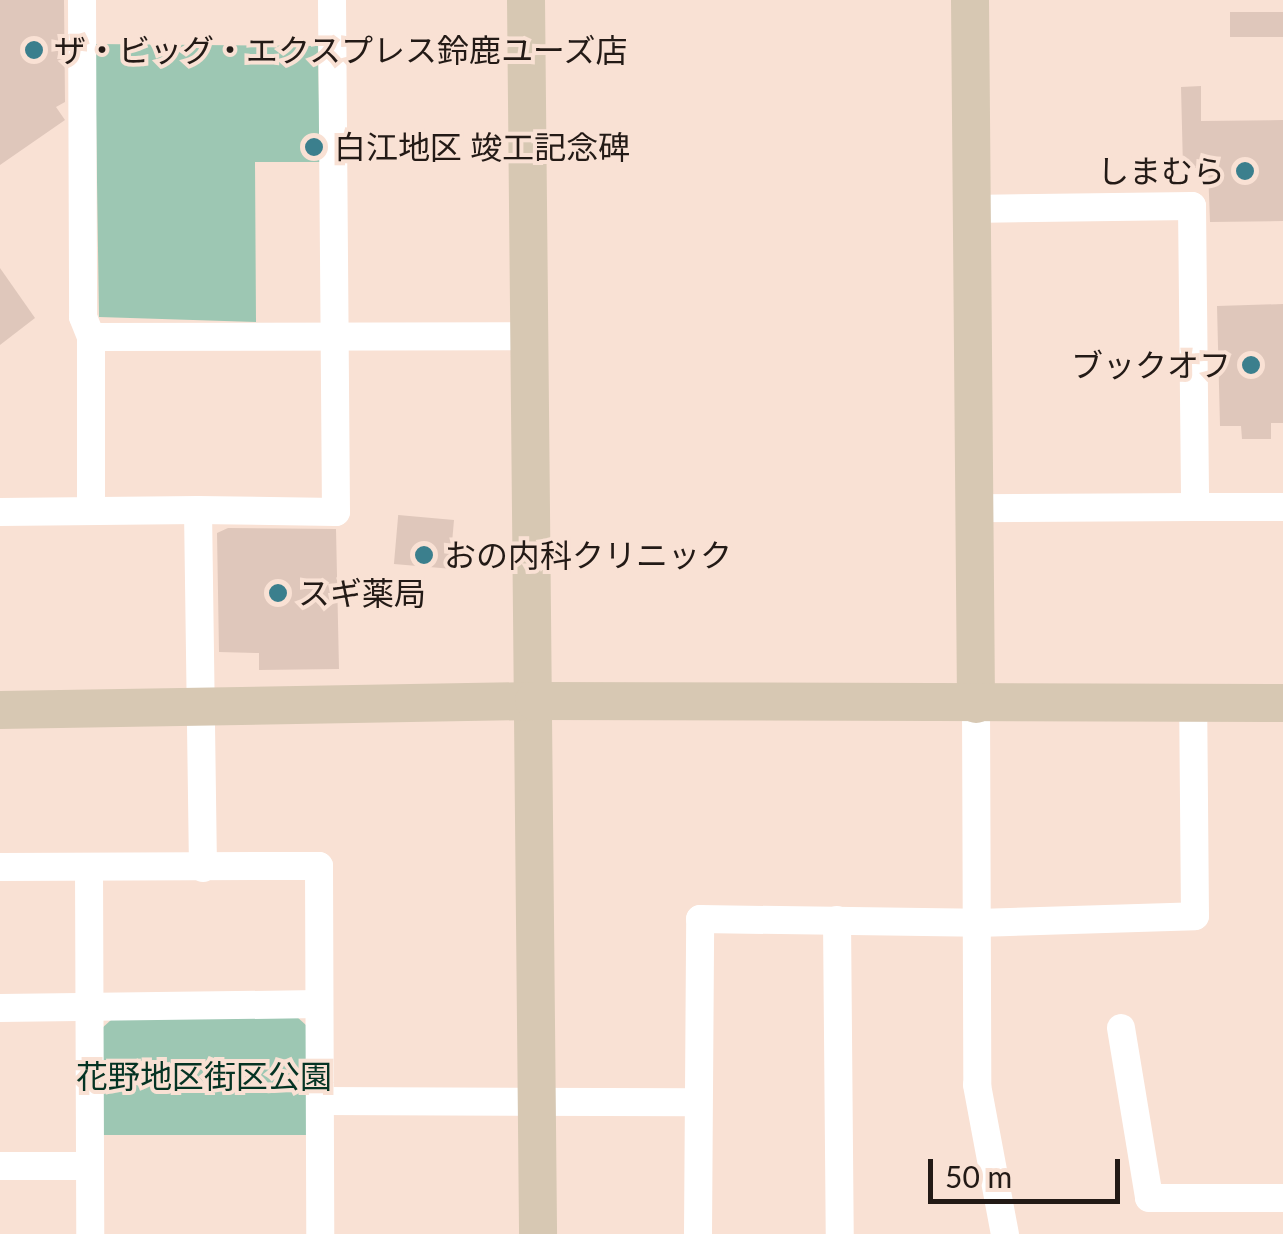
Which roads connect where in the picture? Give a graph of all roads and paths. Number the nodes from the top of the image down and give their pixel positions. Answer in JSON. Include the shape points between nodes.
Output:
{"nodes":[{"id":1,"x":82,"y":0,"type":"edge"},
{"id":2,"x":332,"y":0,"type":"edge"},
{"id":3,"x":526,"y":0,"type":"edge"},
{"id":4,"x":970,"y":0,"type":"edge"},
{"id":5,"x":970,"y":209,"type":"junction"},
{"id":6,"x":530,"y":336,"type":"junction"},
{"id":7,"x":91,"y":337,"type":"junction"},
{"id":8,"x":332,"y":338,"type":"junction"},
{"id":9,"x":1195,"y":507,"type":"junction"},
{"id":10,"x":972,"y":508,"type":"junction"},
{"id":11,"x":1283,"y":508,"type":"edge"},
{"id":12,"x":198,"y":510,"type":"junction"},
{"id":13,"x":92,"y":511,"type":"junction"},
{"id":14,"x":0,"y":512,"type":"edge"},
{"id":15,"x":534,"y":701,"type":"junction"},
{"id":16,"x":1283,"y":703,"type":"edge"},
{"id":17,"x":976,"y":704,"type":"junction"},
{"id":18,"x":1193,"y":704,"type":"junction"},
{"id":19,"x":202,"y":708,"type":"junction"},
{"id":20,"x":0,"y":710,"type":"edge"},
{"id":21,"x":89,"y":867,"type":"junction"},
{"id":22,"x":0,"y":868,"type":"edge"},
{"id":23,"x":203,"y":868,"type":"junction"},
{"id":24,"x":838,"y":920,"type":"junction"},
{"id":25,"x":977,"y":923,"type":"junction"},
{"id":26,"x":319,"y":1004,"type":"junction"},
{"id":27,"x":91,"y":1006,"type":"junction"},
{"id":28,"x":0,"y":1008,"type":"edge"},
{"id":29,"x":1120,"y":1028,"type":"dead end"},
{"id":30,"x":538,"y":1099,"type":"junction"},
{"id":31,"x":320,"y":1101,"type":"junction"},
{"id":32,"x":698,"y":1102,"type":"junction"},
{"id":33,"x":0,"y":1166,"type":"edge"},
{"id":34,"x":90,"y":1166,"type":"junction"},
{"id":35,"x":1283,"y":1198,"type":"edge"},
{"id":36,"x":90,"y":1234,"type":"edge"},
{"id":37,"x":320,"y":1234,"type":"edge"},
{"id":38,"x":538,"y":1234,"type":"edge"},
{"id":39,"x":698,"y":1234,"type":"edge"},
{"id":40,"x":840,"y":1234,"type":"edge"},
{"id":41,"x":1005,"y":1234,"type":"edge"}],
"edges":[{"from":1,"to":7,"type":"street","via":[[83,318]]},
{"from":2,"to":8,"type":"street"},
{"from":3,"to":6,"type":"street"},
{"from":4,"to":5,"type":"street"},
{"from":5,"to":9,"type":"street","via":[[1192,206]]},
{"from":5,"to":10,"type":"street"},
{"from":6,"to":8,"type":"street"},
{"from":6,"to":15,"type":"street"},
{"from":7,"to":8,"type":"street"},
{"from":7,"to":13,"type":"street"},
{"from":8,"to":12,"type":"street","via":[[336,512]]},
{"from":9,"to":10,"type":"street"},
{"from":9,"to":11,"type":"street"},
{"from":10,"to":17,"type":"street"},
{"from":12,"to":13,"type":"street"},
{"from":12,"to":19,"type":"street"},
{"from":13,"to":14,"type":"street"},
{"from":15,"to":17,"type":"street"},
{"from":15,"to":19,"type":"street"},
{"from":15,"to":30,"type":"street"},
{"from":16,"to":18,"type":"street"},
{"from":17,"to":18,"type":"street"},
{"from":17,"to":25,"type":"street"},
{"from":18,"to":25,"type":"street","via":[[1195,916]]},
{"from":19,"to":20,"type":"street"},
{"from":19,"to":23,"type":"street"},
{"from":21,"to":22,"type":"street"},
{"from":21,"to":23,"type":"street"},
{"from":21,"to":27,"type":"street"},
{"from":23,"to":26,"type":"street","via":[[319,866]]},
{"from":24,"to":25,"type":"street"},
{"from":24,"to":32,"type":"street","via":[[700,919]]},
{"from":24,"to":40,"type":"street"},
{"from":25,"to":41,"type":"street","via":[[978,1085]]},
{"from":26,"to":27,"type":"street"},
{"from":26,"to":31,"type":"street"},
{"from":27,"to":28,"type":"street"},
{"from":27,"to":34,"type":"street"},
{"from":29,"to":35,"type":"street","via":[[1149,1198]]},
{"from":30,"to":31,"type":"street"},
{"from":30,"to":32,"type":"street"},
{"from":30,"to":38,"type":"street"},
{"from":31,"to":37,"type":"street"},
{"from":32,"to":39,"type":"street"},
{"from":33,"to":34,"type":"street"},
{"from":34,"to":36,"type":"street"}]}
